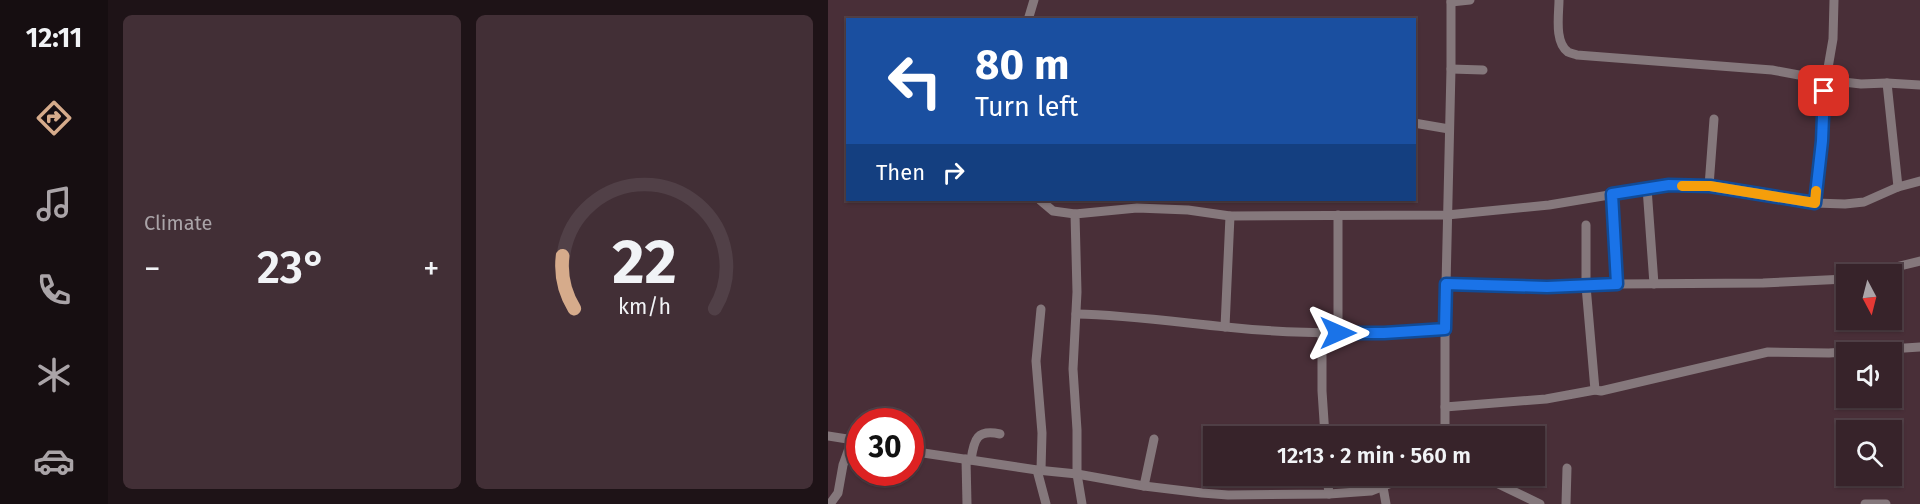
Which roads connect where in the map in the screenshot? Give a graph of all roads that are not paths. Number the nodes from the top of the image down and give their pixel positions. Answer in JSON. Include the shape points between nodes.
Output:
{"nodes":[{"id":1,"x":1034,"y":0,"type":"edge"},
{"id":2,"x":1470,"y":0,"type":"edge"},
{"id":3,"x":1559,"y":0,"type":"edge"},
{"id":4,"x":1834,"y":0,"type":"edge"},
{"id":5,"x":1451,"y":1,"type":"edge"},
{"id":6,"x":1029,"y":18,"type":"edge"},
{"id":7,"x":1451,"y":69,"type":"junction"},
{"id":8,"x":1483,"y":70,"type":"dead end"},
{"id":9,"x":1827,"y":80,"type":"junction"},
{"id":10,"x":1887,"y":82,"type":"junction"},
{"id":11,"x":1920,"y":85,"type":"edge"},
{"id":12,"x":1714,"y":119,"type":"dead end"},
{"id":13,"x":1416,"y":123,"type":"edge"},
{"id":14,"x":1449,"y":129,"type":"junction"},
{"id":15,"x":1920,"y":181,"type":"edge"},
{"id":16,"x":1710,"y":186,"type":"junction"},
{"id":17,"x":1899,"y":187,"type":"junction"},
{"id":18,"x":1647,"y":188,"type":"junction"},
{"id":19,"x":1612,"y":194,"type":"junction"},
{"id":20,"x":1041,"y":201,"type":"edge"},
{"id":21,"x":1815,"y":203,"type":"junction"},
{"id":22,"x":1075,"y":214,"type":"junction"},
{"id":23,"x":1447,"y":214,"type":"junction"},
{"id":24,"x":1338,"y":215,"type":"junction"},
{"id":25,"x":1230,"y":216,"type":"junction"},
{"id":26,"x":1586,"y":225,"type":"dead end"},
{"id":27,"x":1920,"y":261,"type":"edge"},
{"id":28,"x":1902,"y":265,"type":"edge"},
{"id":29,"x":1836,"y":280,"type":"edge"},
{"id":30,"x":1446,"y":284,"type":"junction"},
{"id":31,"x":1617,"y":284,"type":"junction"},
{"id":32,"x":1654,"y":285,"type":"junction"},
{"id":33,"x":1586,"y":286,"type":"junction"},
{"id":34,"x":1041,"y":309,"type":"dead end"},
{"id":35,"x":1076,"y":314,"type":"junction"},
{"id":36,"x":1225,"y":327,"type":"junction"},
{"id":37,"x":1445,"y":329,"type":"junction"},
{"id":38,"x":1322,"y":333,"type":"junction"},
{"id":39,"x":1338,"y":333,"type":"junction"},
{"id":40,"x":1920,"y":347,"type":"edge"},
{"id":41,"x":1595,"y":390,"type":"junction"},
{"id":42,"x":1446,"y":407,"type":"junction"},
{"id":43,"x":1324,"y":426,"type":"edge"},
{"id":44,"x":1445,"y":426,"type":"edge"},
{"id":45,"x":1000,"y":434,"type":"dead end"},
{"id":46,"x":828,"y":436,"type":"edge"},
{"id":47,"x":846,"y":439,"type":"edge"},
{"id":48,"x":1154,"y":440,"type":"dead end"},
{"id":49,"x":924,"y":453,"type":"edge"},
{"id":50,"x":846,"y":459,"type":"edge"},
{"id":51,"x":968,"y":459,"type":"junction"},
{"id":52,"x":1567,"y":468,"type":"dead end"},
{"id":53,"x":1043,"y":470,"type":"junction"},
{"id":54,"x":1072,"y":473,"type":"junction"},
{"id":55,"x":1144,"y":486,"type":"junction"},
{"id":56,"x":1329,"y":486,"type":"edge"},
{"id":57,"x":1503,"y":486,"type":"edge"},
{"id":58,"x":1383,"y":487,"type":"joint"},
{"id":59,"x":1329,"y":494,"type":"junction"},
{"id":60,"x":830,"y":504,"type":"edge"},
{"id":61,"x":967,"y":504,"type":"edge"},
{"id":62,"x":1046,"y":504,"type":"edge"},
{"id":63,"x":1082,"y":504,"type":"edge"},
{"id":64,"x":1386,"y":504,"type":"edge"},
{"id":65,"x":1540,"y":504,"type":"edge"},
{"id":66,"x":1566,"y":504,"type":"edge"},
{"id":67,"x":1865,"y":504,"type":"edge"},
{"id":68,"x":1886,"y":504,"type":"edge"}],
"edges":[{"from":1,"to":6,"type":"street"},
{"from":2,"to":5,"type":"street"},
{"from":3,"to":9,"type":"street","via":[[1562,46],[1577,55],[1772,70]]},
{"from":4,"to":9,"type":"street"},
{"from":5,"to":7,"type":"street"},
{"from":7,"to":8,"type":"street"},
{"from":7,"to":14,"type":"street"},
{"from":9,"to":10,"type":"street"},
{"from":9,"to":21,"type":"street"},
{"from":10,"to":11,"type":"street"},
{"from":10,"to":17,"type":"street"},
{"from":12,"to":16,"type":"street"},
{"from":13,"to":14,"type":"street"},
{"from":14,"to":23,"type":"street"},
{"from":15,"to":17,"type":"street"},
{"from":16,"to":18,"type":"street"},
{"from":16,"to":21,"type":"street"},
{"from":17,"to":21,"type":"street","via":[[1864,202]]},
{"from":18,"to":19,"type":"street"},
{"from":18,"to":32,"type":"street"},
{"from":19,"to":23,"type":"street","via":[[1549,205]]},
{"from":19,"to":31,"type":"street"},
{"from":20,"to":22,"type":"street","via":[[1053,212]]},
{"from":22,"to":25,"type":"street","via":[[1137,208]]},
{"from":22,"to":35,"type":"street"},
{"from":23,"to":24,"type":"street"},
{"from":23,"to":30,"type":"street"},
{"from":24,"to":25,"type":"street"},
{"from":24,"to":39,"type":"street"},
{"from":25,"to":36,"type":"street"},
{"from":26,"to":33,"type":"street"},
{"from":27,"to":28,"type":"street"},
{"from":29,"to":32,"type":"street"},
{"from":30,"to":33,"type":"street"},
{"from":30,"to":37,"type":"street"},
{"from":31,"to":32,"type":"street"},
{"from":31,"to":33,"type":"street"},
{"from":33,"to":41,"type":"street"},
{"from":34,"to":53,"type":"street","via":[[1036,360]]},
{"from":35,"to":36,"type":"street","via":[[1124,315]]},
{"from":35,"to":54,"type":"street","via":[[1073,369],[1077,430]]},
{"from":36,"to":38,"type":"street"},
{"from":37,"to":39,"type":"street"},
{"from":37,"to":42,"type":"street"},
{"from":38,"to":39,"type":"street"},
{"from":38,"to":43,"type":"street"},
{"from":40,"to":41,"type":"street","via":[[1829,353],[1768,352]]},
{"from":41,"to":42,"type":"street","via":[[1546,399]]},
{"from":42,"to":44,"type":"street"},
{"from":45,"to":51,"type":"street","via":[[980,435]]},
{"from":46,"to":47,"type":"street"},
{"from":48,"to":55,"type":"street"},
{"from":49,"to":51,"type":"street"},
{"from":50,"to":60,"type":"street","via":[[838,493]]},
{"from":51,"to":53,"type":"street"},
{"from":51,"to":61,"type":"street"},
{"from":52,"to":66,"type":"street"},
{"from":53,"to":54,"type":"street"},
{"from":53,"to":62,"type":"street"},
{"from":54,"to":55,"type":"street"},
{"from":54,"to":63,"type":"street"},
{"from":55,"to":59,"type":"street","via":[[1228,495]]},
{"from":56,"to":59,"type":"street"},
{"from":57,"to":65,"type":"street"},
{"from":58,"to":59,"type":"street"},
{"from":58,"to":64,"type":"street"},
{"from":67,"to":68,"type":"street"}]}
